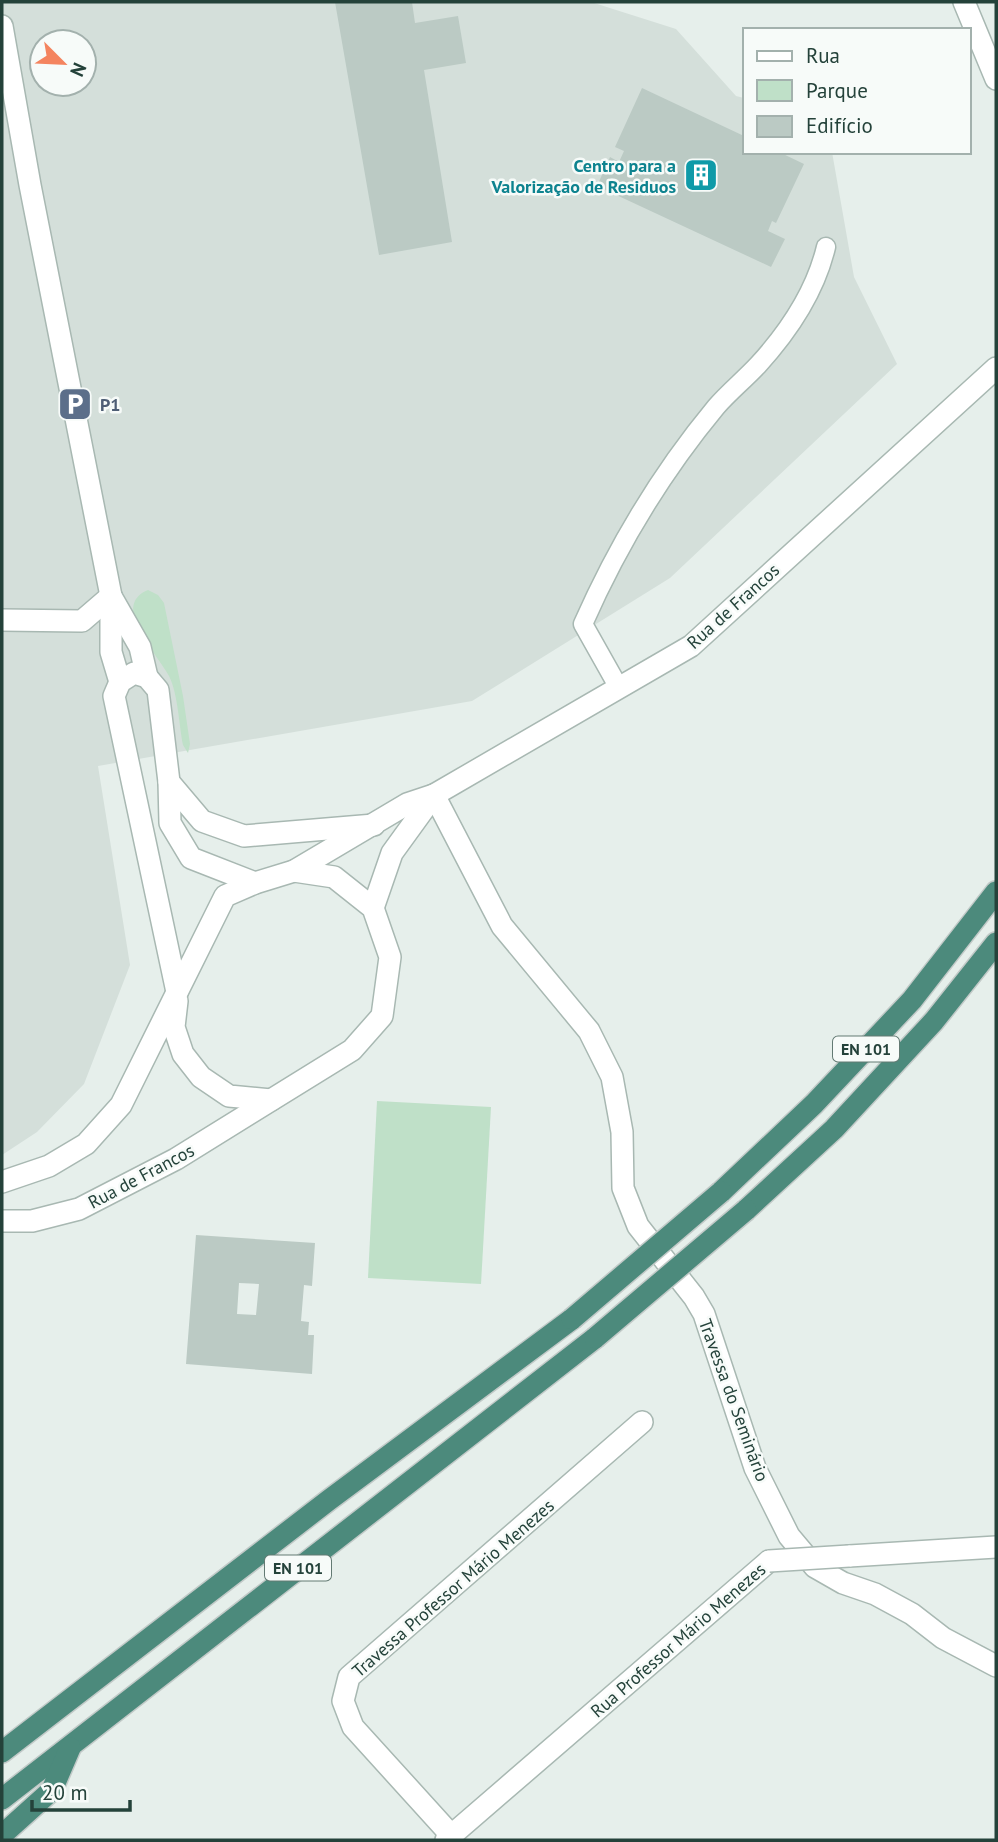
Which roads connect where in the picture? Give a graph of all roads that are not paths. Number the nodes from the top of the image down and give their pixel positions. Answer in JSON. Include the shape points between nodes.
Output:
{"nodes":[{"id":1,"x":964,"y":2,"type":"edge"},
{"id":2,"x":2,"y":26,"type":"edge"},
{"id":3,"x":996,"y":79,"type":"edge"},
{"id":4,"x":827,"y":247,"type":"dead end"},
{"id":5,"x":996,"y":368,"type":"edge"},
{"id":6,"x":111,"y":596,"type":"junction"},
{"id":7,"x":2,"y":620,"type":"edge"},
{"id":8,"x":148,"y":677,"type":"junction"},
{"id":9,"x":120,"y":682,"type":"junction"},
{"id":10,"x":619,"y":688,"type":"junction"},
{"id":11,"x":169,"y":782,"type":"junction"},
{"id":12,"x":434,"y":795,"type":"junction"},
{"id":13,"x":374,"y":825,"type":"junction"},
{"id":14,"x":294,"y":871,"type":"junction"},
{"id":15,"x":255,"y":883,"type":"junction"},
{"id":16,"x":996,"y":892,"type":"edge"},
{"id":17,"x":373,"y":908,"type":"junction"},
{"id":18,"x":996,"y":943,"type":"edge"},
{"id":19,"x":177,"y":992,"type":"junction"},
{"id":20,"x":271,"y":1100,"type":"junction"},
{"id":21,"x":2,"y":1182,"type":"edge"},
{"id":22,"x":2,"y":1221,"type":"edge"},
{"id":23,"x":642,"y":1422,"type":"dead end"},
{"id":24,"x":996,"y":1547,"type":"edge"},
{"id":25,"x":996,"y":1665,"type":"edge"},
{"id":26,"x":71,"y":1746,"type":"junction"},
{"id":27,"x":2,"y":1752,"type":"edge"},
{"id":28,"x":2,"y":1799,"type":"edge"},
{"id":29,"x":2,"y":1835,"type":"edge"},
{"id":30,"x":449,"y":1838,"type":"edge"}],
"edges":[{"from":1,"to":3,"type":"street"},
{"from":2,"to":6,"type":"street"},
{"from":4,"to":10,"type":"lane","via":[[803,305],[759,364],[677,458],[603,580],[583,624]]},
{"from":5,"to":10,"type":"street","name":"Rua de Francos","via":[[691,646]]},
{"from":6,"to":7,"type":"street","via":[[82,621]]},
{"from":6,"to":8,"type":"street","via":[[140,647]]},
{"from":6,"to":9,"type":"street","via":[[111,652]]},
{"from":8,"to":9,"type":"street","via":[[134,673]]},
{"from":8,"to":11,"type":"street","via":[[158,690]]},
{"from":9,"to":19,"type":"street","via":[[114,696]]},
{"from":10,"to":12,"type":"street","name":"Rua de Francos"},
{"from":11,"to":13,"type":"street","via":[[202,821],[244,836]]},
{"from":11,"to":15,"type":"street","via":[[170,823],[191,858]]},
{"from":12,"to":13,"type":"street","name":"Rua de Francos","via":[[407,804]]},
{"from":12,"to":17,"type":"street","name":"Rua de Francos","via":[[392,853]]},
{"from":12,"to":25,"type":"street","name":"Travessa do Seminário","via":[[502,926],[589,1031],[612,1077],[622,1132],[623,1188],[638,1226],[704,1314],[755,1468],[789,1536],[815,1567],[912,1614],[943,1638]]},
{"from":13,"to":14,"type":"street","name":"Rua de Francos"},
{"from":14,"to":15,"type":"street","name":"Rua de Francos"},
{"from":14,"to":17,"type":"street","name":"Rua de Francos","via":[[334,877]]},
{"from":15,"to":19,"type":"street","name":"Rua de Francos","via":[[225,896]]},
{"from":16,"to":27,"type":"highway","number":"EN 101","bridge":true,"via":[[912,1000],[814,1104],[721,1192],[572,1320]]},
{"from":17,"to":20,"type":"street","name":"Rua de Francos","via":[[390,957],[383,1016],[352,1050]]},
{"from":18,"to":26,"type":"highway","number":"EN 101","bridge":true,"via":[[934,1021],[834,1129],[746,1210],[595,1338]]},
{"from":19,"to":20,"type":"street","name":"Rua de Francos","via":[[174,1027],[183,1054],[201,1077],[229,1096]]},
{"from":19,"to":21,"type":"street","name":"Rua de Francos","via":[[121,1105],[86,1144],[49,1166]]},
{"from":20,"to":22,"type":"street","name":"Rua de Francos","via":[[176,1159],[79,1209],[32,1221]]},
{"from":23,"to":30,"type":"street","name":"Travessa Professor Mário Menezes","via":[[349,1677],[342,1701],[353,1727]]},
{"from":24,"to":30,"type":"street","name":"Rua Professor Mário Menezes","bridge":true,"via":[[769,1561]]},
{"from":26,"to":28,"type":"highway","number":"EN 101"},
{"from":26,"to":29,"type":"highway","via":[[52,1790]]}]}
